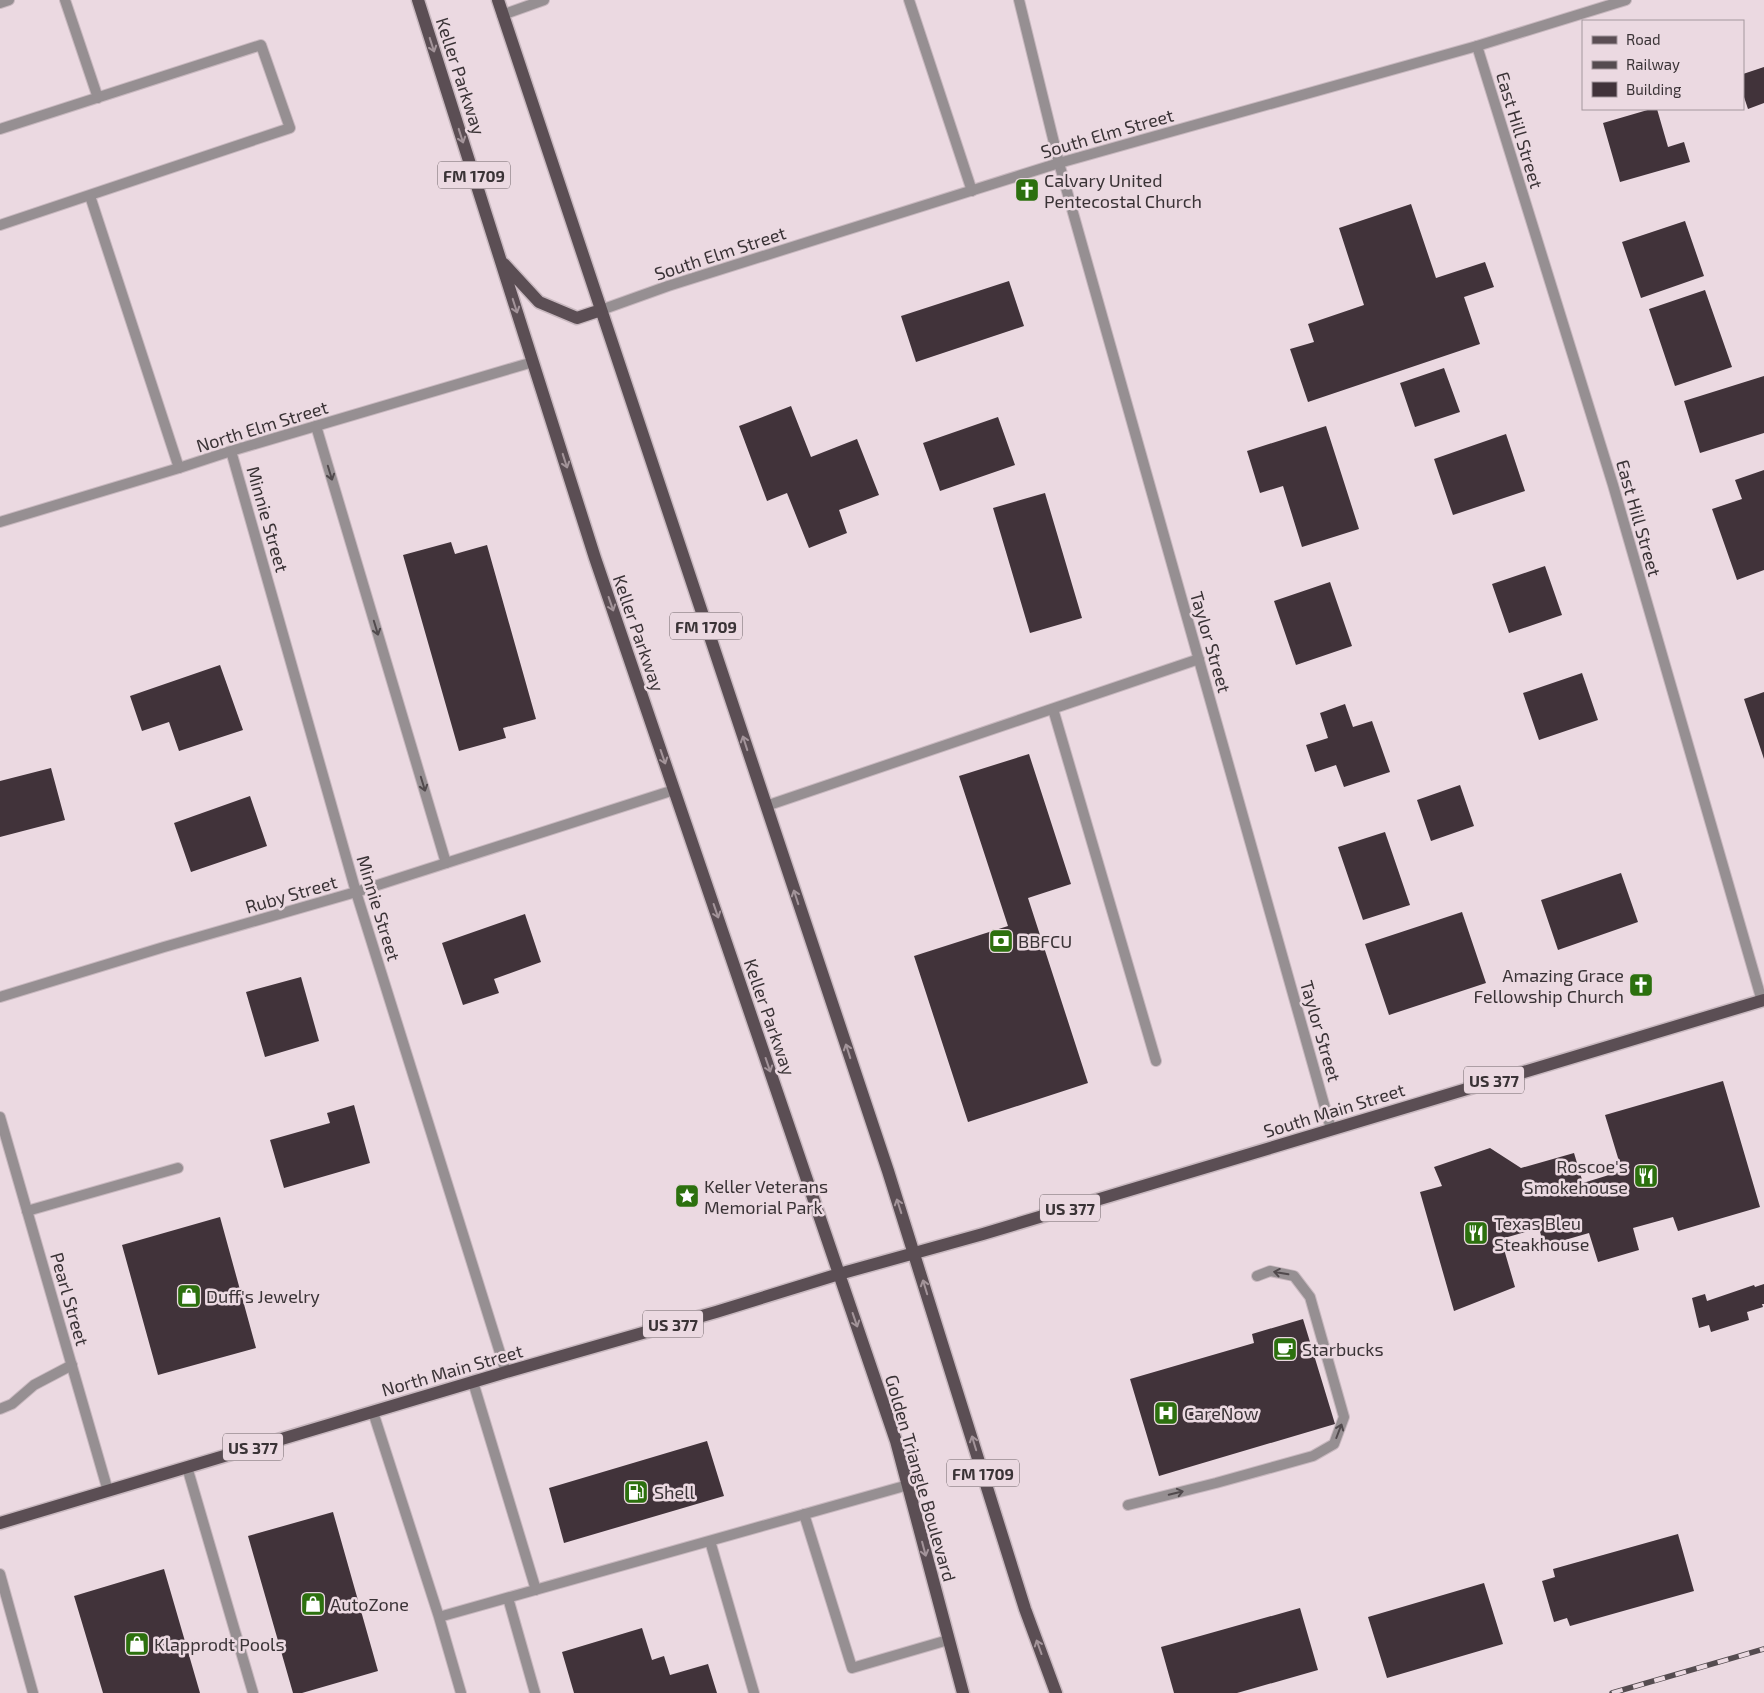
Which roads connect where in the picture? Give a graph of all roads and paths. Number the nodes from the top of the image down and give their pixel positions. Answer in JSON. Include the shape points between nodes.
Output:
{"nodes":[{"id":1,"x":9,"y":0,"type":"edge"},
{"id":2,"x":65,"y":0,"type":"edge"},
{"id":3,"x":418,"y":0,"type":"edge"},
{"id":4,"x":498,"y":0,"type":"edge"},
{"id":5,"x":544,"y":0,"type":"edge"},
{"id":6,"x":910,"y":0,"type":"edge"},
{"id":7,"x":1018,"y":0,"type":"edge"},
{"id":8,"x":1626,"y":0,"type":"edge"},
{"id":9,"x":0,"y":3,"type":"edge"},
{"id":10,"x":502,"y":15,"type":"junction"},
{"id":11,"x":1477,"y":46,"type":"junction"},
{"id":12,"x":98,"y":98,"type":"junction"},
{"id":13,"x":0,"y":129,"type":"edge"},
{"id":14,"x":1059,"y":164,"type":"junction"},
{"id":15,"x":972,"y":191,"type":"junction"},
{"id":16,"x":90,"y":196,"type":"junction"},
{"id":17,"x":0,"y":225,"type":"edge"},
{"id":18,"x":500,"y":260,"type":"junction"},
{"id":19,"x":601,"y":310,"type":"junction"},
{"id":20,"x":533,"y":362,"type":"junction"},
{"id":21,"x":316,"y":426,"type":"junction"},
{"id":22,"x":231,"y":451,"type":"junction"},
{"id":23,"x":179,"y":468,"type":"junction"},
{"id":24,"x":0,"y":522,"type":"edge"},
{"id":25,"x":1199,"y":660,"type":"junction"},
{"id":26,"x":1053,"y":709,"type":"junction"},
{"id":27,"x":674,"y":790,"type":"junction"},
{"id":28,"x":766,"y":806,"type":"junction"},
{"id":29,"x":446,"y":863,"type":"junction"},
{"id":30,"x":356,"y":892,"type":"junction"},
{"id":31,"x":0,"y":997,"type":"edge"},
{"id":32,"x":1763,"y":1000,"type":"edge"},
{"id":33,"x":1156,"y":1061,"type":"dead end"},
{"id":34,"x":0,"y":1117,"type":"edge"},
{"id":35,"x":1332,"y":1128,"type":"junction"},
{"id":36,"x":178,"y":1168,"type":"dead end"},
{"id":37,"x":27,"y":1211,"type":"junction"},
{"id":38,"x":914,"y":1252,"type":"junction"},
{"id":39,"x":839,"y":1274,"type":"junction"},
{"id":40,"x":1257,"y":1276,"type":"dead end"},
{"id":41,"x":72,"y":1365,"type":"junction"},
{"id":42,"x":506,"y":1372,"type":"junction"},
{"id":43,"x":473,"y":1382,"type":"junction"},
{"id":44,"x":0,"y":1409,"type":"edge"},
{"id":45,"x":372,"y":1412,"type":"junction"},
{"id":46,"x":187,"y":1467,"type":"junction"},
{"id":47,"x":908,"y":1485,"type":"junction"},
{"id":48,"x":108,"y":1491,"type":"junction"},
{"id":49,"x":1128,"y":1505,"type":"dead end"},
{"id":50,"x":804,"y":1514,"type":"junction"},
{"id":51,"x":0,"y":1522,"type":"edge"},
{"id":52,"x":710,"y":1541,"type":"junction"},
{"id":53,"x":0,"y":1574,"type":"edge"},
{"id":54,"x":536,"y":1590,"type":"junction"},
{"id":55,"x":508,"y":1598,"type":"junction"},
{"id":56,"x":439,"y":1617,"type":"junction"},
{"id":57,"x":948,"y":1640,"type":"junction"},
{"id":58,"x":33,"y":1693,"type":"edge"},
{"id":59,"x":253,"y":1693,"type":"edge"},
{"id":60,"x":461,"y":1693,"type":"edge"},
{"id":61,"x":536,"y":1693,"type":"edge"},
{"id":62,"x":754,"y":1693,"type":"edge"},
{"id":63,"x":963,"y":1693,"type":"edge"},
{"id":64,"x":1056,"y":1693,"type":"edge"}],
"edges":[{"from":1,"to":9,"type":"street"},
{"from":2,"to":12,"type":"street"},
{"from":3,"to":18,"type":"main road","name":"Keller Parkway","number":"FM 1709","one_way":true},
{"from":4,"to":10,"type":"main road","number":"FM 1709"},
{"from":5,"to":10,"type":"street"},
{"from":6,"to":15,"type":"street"},
{"from":7,"to":14,"type":"street","name":"Taylor Street"},
{"from":8,"to":11,"type":"street","name":"South Elm Street"},
{"from":10,"to":19,"type":"main road","number":"FM 1709"},
{"from":11,"to":14,"type":"street","name":"South Elm Street"},
{"from":11,"to":32,"type":"street","name":"East Hill Street","via":[[1613,485]]},
{"from":12,"to":13,"type":"street"},
{"from":12,"to":16,"type":"street","via":[[261,45],[290,128]]},
{"from":14,"to":15,"type":"street","name":"South Elm Street"},
{"from":14,"to":25,"type":"street","name":"Taylor Street"},
{"from":15,"to":19,"type":"street","name":"South Elm Street"},
{"from":16,"to":17,"type":"street"},
{"from":16,"to":23,"type":"street"},
{"from":18,"to":19,"type":"main road","via":[[539,302],[577,318]]},
{"from":18,"to":20,"type":"main road","name":"Keller Parkway","number":"FM 1709","one_way":true},
{"from":28,"to":19,"type":"main road","number":"FM 1709","one_way":true},
{"from":20,"to":21,"type":"street","name":"North Elm Street"},
{"from":20,"to":27,"type":"main road","name":"Keller Parkway","number":"FM 1709","one_way":true},
{"from":21,"to":22,"type":"street","name":"North Elm Street"},
{"from":21,"to":29,"type":"street","one_way":true},
{"from":22,"to":23,"type":"street","name":"North Elm Street"},
{"from":22,"to":30,"type":"street","name":"Minnie Street"},
{"from":23,"to":24,"type":"street","name":"North Elm Street"},
{"from":25,"to":26,"type":"street"},
{"from":25,"to":35,"type":"street","name":"Taylor Street"},
{"from":26,"to":28,"type":"street"},
{"from":26,"to":33,"type":"street"},
{"from":27,"to":29,"type":"street","name":"Ruby Street"},
{"from":27,"to":39,"type":"main road","name":"Keller Parkway","number":"FM 1709","one_way":true},
{"from":38,"to":28,"type":"main road","number":"FM 1709","one_way":true},
{"from":29,"to":30,"type":"street","name":"Ruby Street"},
{"from":30,"to":31,"type":"street","name":"Ruby Street","via":[[164,946]]},
{"from":30,"to":42,"type":"street","name":"Minnie Street"},
{"from":32,"to":35,"type":"main road","name":"South Main Street","number":"US 377"},
{"from":34,"to":37,"type":"street","name":"Pearl Street"},
{"from":35,"to":38,"type":"main road","name":"South Main Street","number":"US 377","via":[[978,1236]]},
{"from":36,"to":37,"type":"street"},
{"from":37,"to":41,"type":"street","name":"Pearl Street"},
{"from":38,"to":39,"type":"main road","name":"North Main Street","number":"US 377"},
{"from":64,"to":38,"type":"main road","number":"FM 1709","one_way":true,"via":[[1025,1609]]},
{"from":39,"to":42,"type":"main road","name":"North Main Street","number":"US 377"},
{"from":39,"to":47,"type":"main road","name":"Golden Triangle Boulevard","number":"FM 1709","one_way":true},
{"from":49,"to":40,"type":"street","one_way":true,"via":[[1313,1456],[1334,1444],[1344,1416],[1310,1297],[1294,1276],[1270,1271]]},
{"from":41,"to":44,"type":"street","via":[[34,1385],[12,1404]]},
{"from":41,"to":48,"type":"street","name":"Pearl Street"},
{"from":42,"to":43,"type":"main road","name":"North Main Street","number":"US 377"},
{"from":43,"to":45,"type":"main road","name":"North Main Street","number":"US 377"},
{"from":43,"to":54,"type":"street"},
{"from":45,"to":46,"type":"main road","name":"North Main Street","number":"US 377"},
{"from":45,"to":56,"type":"street"},
{"from":46,"to":48,"type":"main road","name":"North Main Street","number":"US 377"},
{"from":46,"to":59,"type":"street"},
{"from":47,"to":50,"type":"street"},
{"from":47,"to":57,"type":"main road","name":"Golden Triangle Boulevard","number":"FM 1709","one_way":true},
{"from":48,"to":51,"type":"main road","name":"North Main Street","number":"US 377"},
{"from":50,"to":52,"type":"street"},
{"from":50,"to":57,"type":"street","via":[[852,1668]]},
{"from":52,"to":54,"type":"street"},
{"from":52,"to":62,"type":"street"},
{"from":53,"to":58,"type":"street"},
{"from":54,"to":55,"type":"street"},
{"from":55,"to":56,"type":"street"},
{"from":55,"to":61,"type":"street"},
{"from":56,"to":60,"type":"street"},
{"from":57,"to":63,"type":"main road","name":"Golden Triangle Boulevard","number":"FM 1709"}]}
